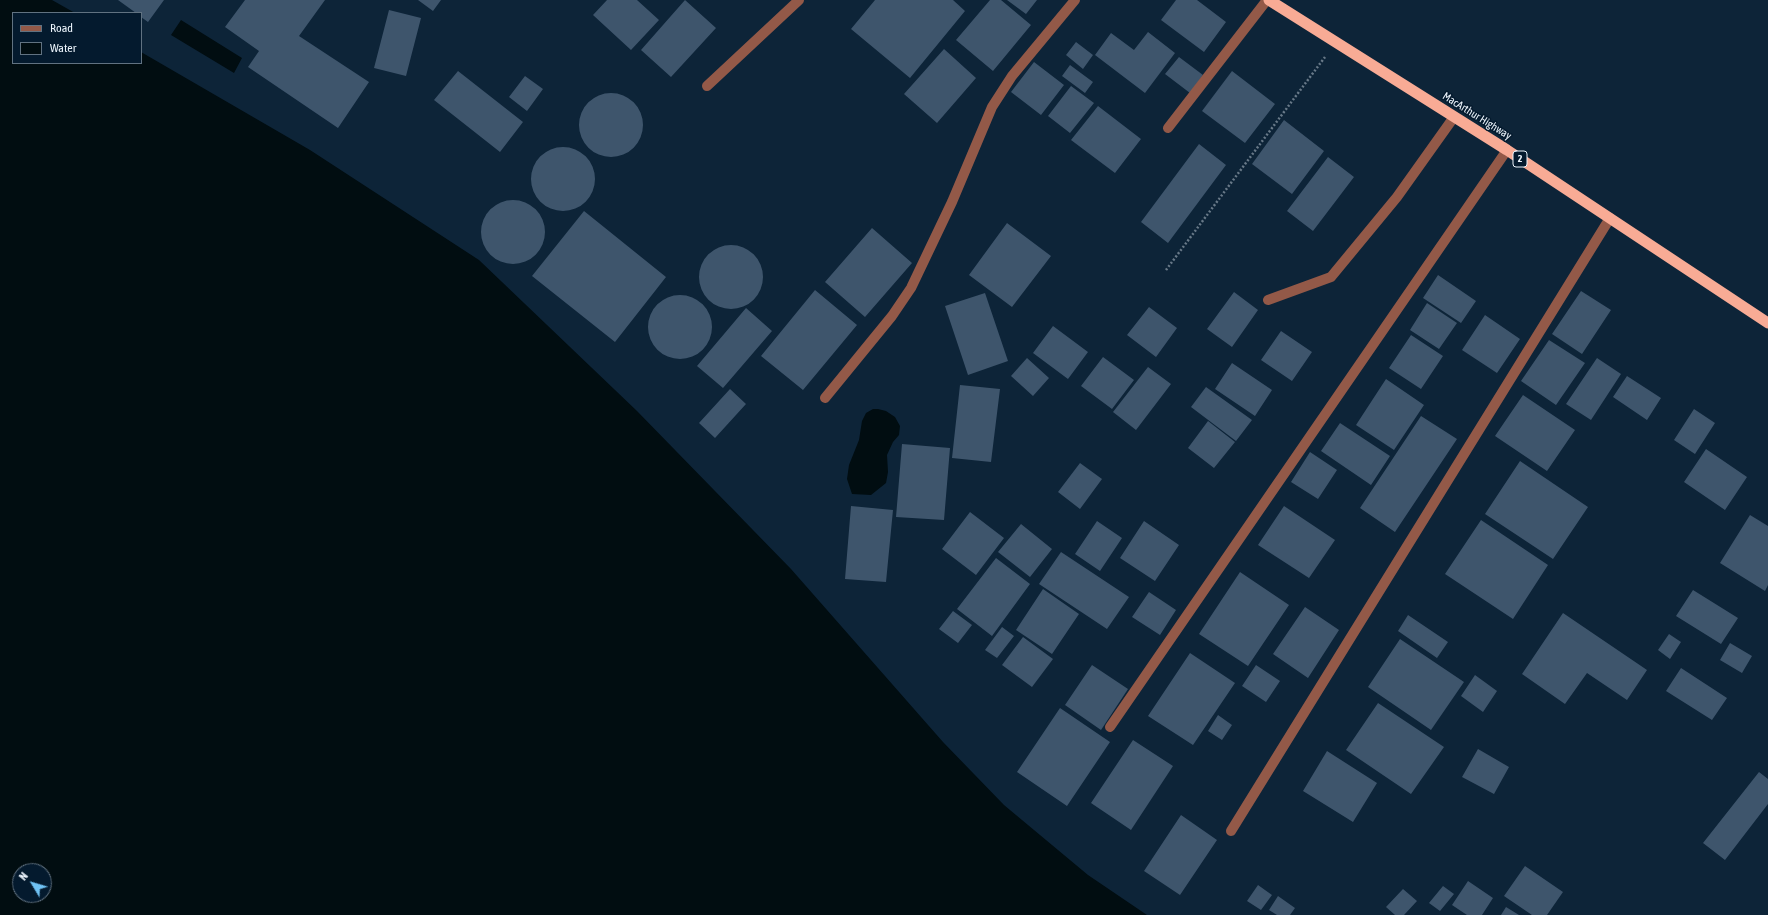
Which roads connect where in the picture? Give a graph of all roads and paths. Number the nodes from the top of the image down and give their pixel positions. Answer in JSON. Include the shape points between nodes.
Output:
{"nodes":[{"id":1,"x":799,"y":0,"type":"edge"},
{"id":2,"x":1075,"y":0,"type":"edge"},
{"id":3,"x":1268,"y":0,"type":"edge"},
{"id":4,"x":1336,"y":43,"type":"junction"},
{"id":5,"x":707,"y":86,"type":"dead end"},
{"id":6,"x":1454,"y":117,"type":"junction"},
{"id":7,"x":1168,"y":128,"type":"dead end"},
{"id":8,"x":1507,"y":150,"type":"junction"},
{"id":9,"x":1610,"y":218,"type":"junction"},
{"id":10,"x":1166,"y":270,"type":"dead end"},
{"id":11,"x":1268,"y":300,"type":"dead end"},
{"id":12,"x":1768,"y":323,"type":"edge"},
{"id":13,"x":825,"y":398,"type":"dead end"},
{"id":14,"x":1110,"y":727,"type":"dead end"},
{"id":15,"x":1231,"y":832,"type":"dead end"}],
"edges":[{"from":1,"to":5,"type":"street"},
{"from":2,"to":13,"type":"street","via":[[1012,76],[992,107],[952,202],[911,288],[892,316]]},
{"from":3,"to":4,"type":"highway","name":"MacArthur Highway","number":"2"},
{"from":3,"to":7,"type":"street"},
{"from":4,"to":6,"type":"highway","name":"MacArthur Highway","number":"2"},
{"from":4,"to":10,"type":"path"},
{"from":6,"to":8,"type":"highway","name":"MacArthur Highway","number":"2"},
{"from":6,"to":11,"type":"street","via":[[1397,197],[1330,277]]},
{"from":8,"to":9,"type":"highway","name":"MacArthur Highway","number":"2"},
{"from":8,"to":14,"type":"street"},
{"from":9,"to":12,"type":"highway","name":"MacArthur Highway","number":"2"},
{"from":9,"to":15,"type":"street"}]}
